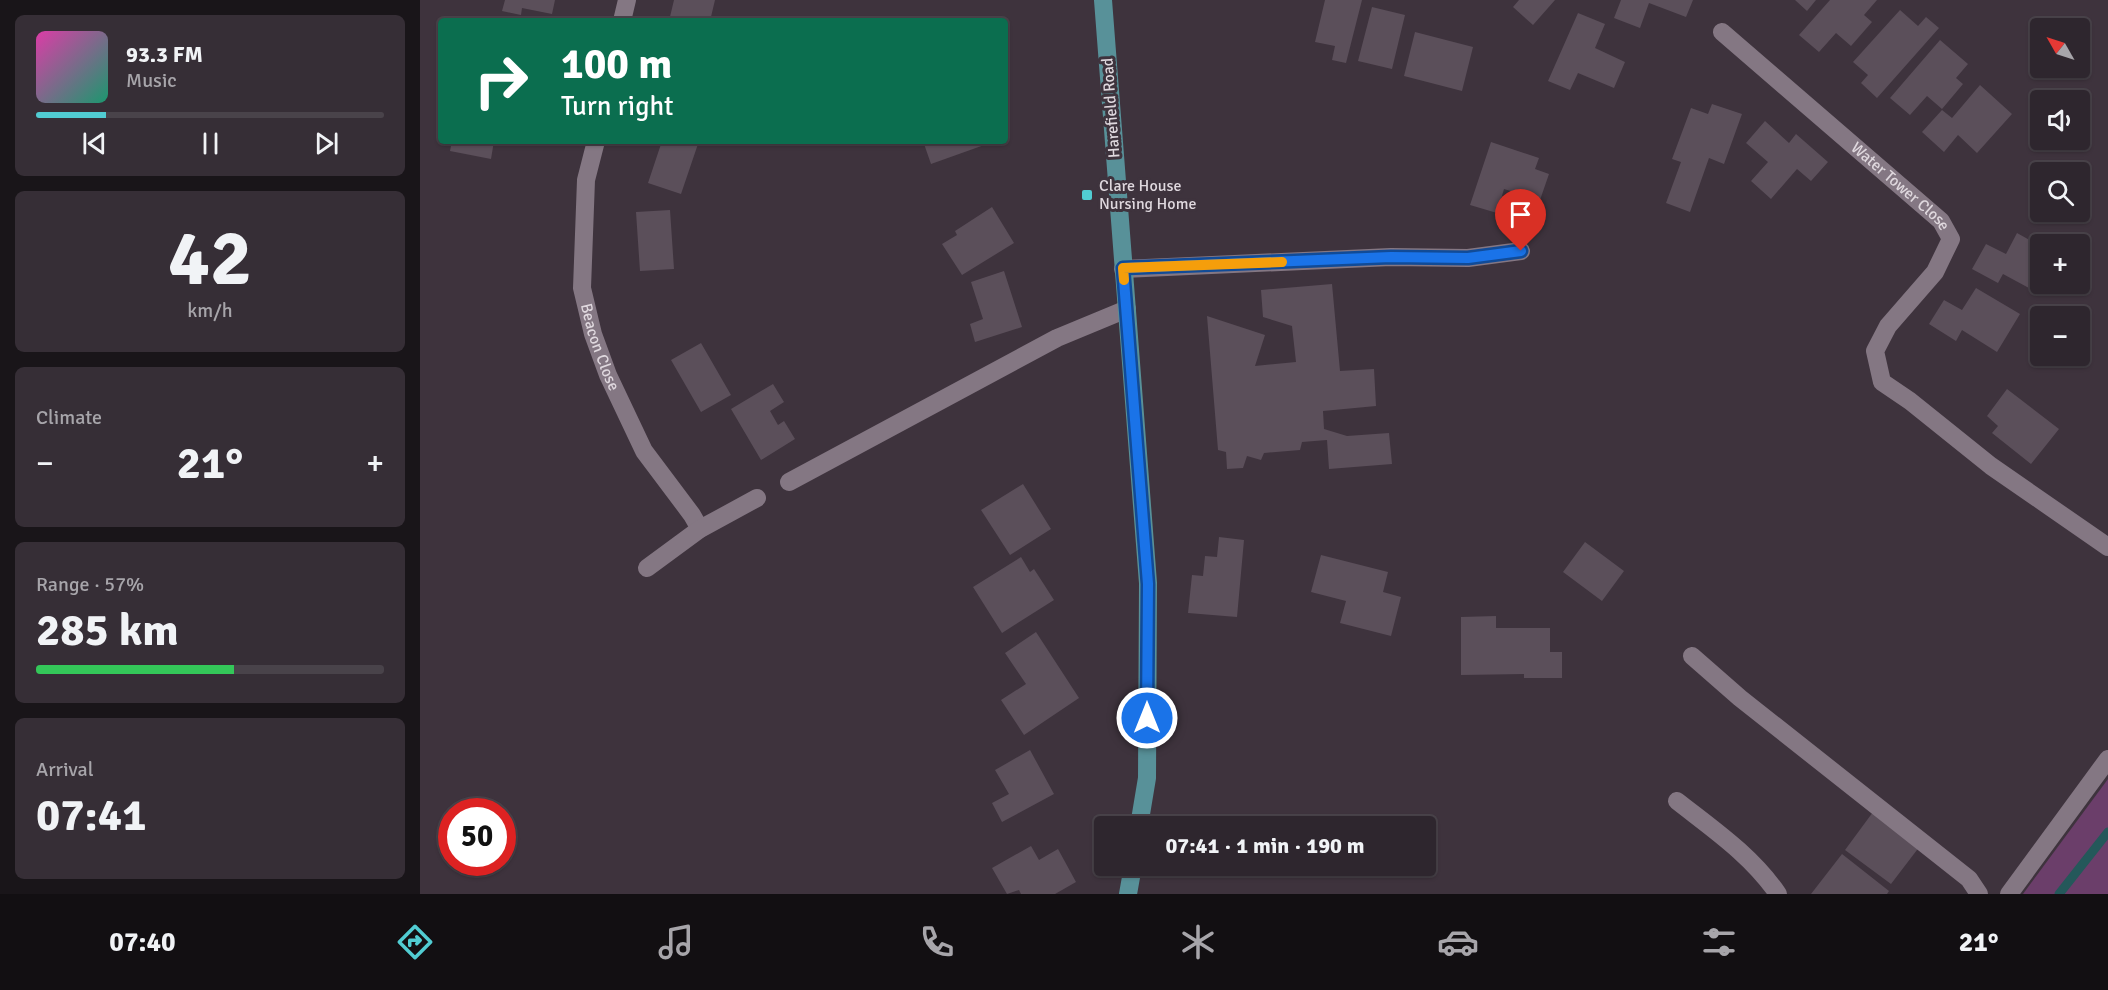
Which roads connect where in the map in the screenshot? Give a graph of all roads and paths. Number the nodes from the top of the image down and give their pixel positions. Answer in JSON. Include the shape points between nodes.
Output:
{"nodes":[{"id":1,"x":627,"y":0,"type":"edge"},
{"id":2,"x":1103,"y":0,"type":"edge"},
{"id":3,"x":623,"y":18,"type":"edge"},
{"id":4,"x":1722,"y":32,"type":"dead end"},
{"id":5,"x":595,"y":144,"type":"edge"},
{"id":6,"x":1521,"y":251,"type":"dead end"},
{"id":7,"x":1123,"y":268,"type":"junction"},
{"id":8,"x":1127,"y":309,"type":"junction"},
{"id":9,"x":789,"y":482,"type":"dead end"},
{"id":10,"x":757,"y":498,"type":"dead end"},
{"id":11,"x":700,"y":529,"type":"junction"},
{"id":12,"x":2108,"y":548,"type":"edge"},
{"id":13,"x":647,"y":568,"type":"dead end"},
{"id":14,"x":1692,"y":656,"type":"dead end"},
{"id":15,"x":2108,"y":759,"type":"edge"},
{"id":16,"x":1677,"y":801,"type":"dead end"},
{"id":17,"x":1141,"y":816,"type":"edge"},
{"id":18,"x":1131,"y":876,"type":"edge"},
{"id":19,"x":1128,"y":894,"type":"edge"},
{"id":20,"x":1778,"y":894,"type":"edge"},
{"id":21,"x":1979,"y":894,"type":"edge"},
{"id":22,"x":2009,"y":894,"type":"edge"}],
"edges":[{"from":1,"to":3,"type":"street"},
{"from":2,"to":7,"type":"main road","name":"Harefield Road"},
{"from":4,"to":12,"type":"street","name":"Water Tower Close","via":[[1941,221],[1951,239],[1935,272],[1888,326],[1875,351],[1882,382],[1991,466]]},
{"from":5,"to":11,"type":"street","name":"Beacon Close","via":[[586,180],[582,288],[593,334],[644,451]]},
{"from":6,"to":7,"type":"street","via":[[1468,258],[1391,257]]},
{"from":7,"to":8,"type":"main road","name":"Harefield Road"},
{"from":8,"to":9,"type":"street","via":[[1058,338]]},
{"from":8,"to":17,"type":"main road","name":"Harefield Road","via":[[1148,584],[1147,778]]},
{"from":10,"to":11,"type":"street"},
{"from":11,"to":13,"type":"street"},
{"from":14,"to":21,"type":"street","via":[[1969,879]]},
{"from":15,"to":22,"type":"street"},
{"from":16,"to":20,"type":"street","via":[[1741,850]]},
{"from":18,"to":19,"type":"main road"}]}
